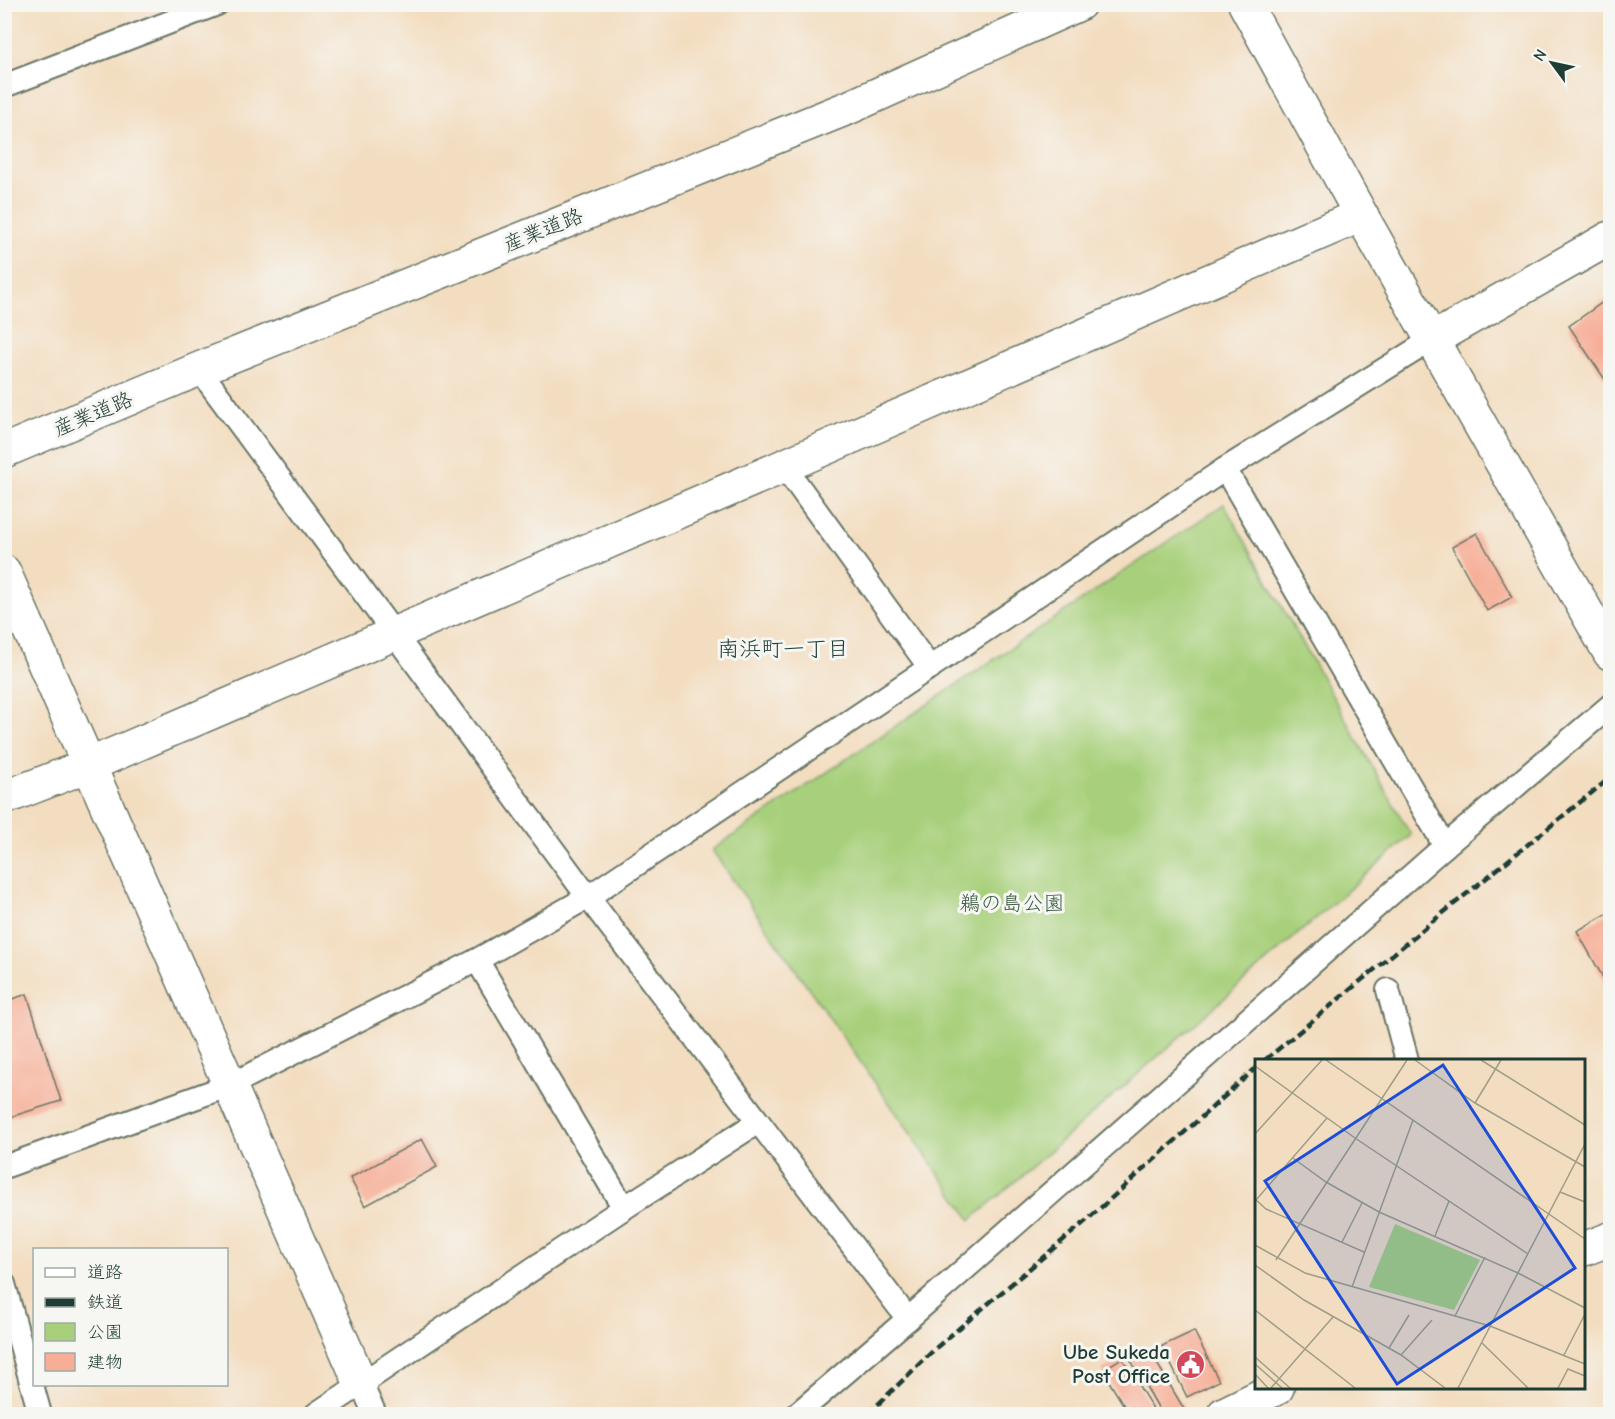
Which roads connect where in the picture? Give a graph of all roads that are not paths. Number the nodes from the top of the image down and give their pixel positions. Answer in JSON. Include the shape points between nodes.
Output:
{"nodes":[{"id":1,"x":217,"y":4,"type":"edge"},
{"id":2,"x":1079,"y":4,"type":"edge"},
{"id":3,"x":1245,"y":4,"type":"edge"},
{"id":4,"x":4,"y":87,"type":"edge"},
{"id":5,"x":1361,"y":215,"type":"junction"},
{"id":6,"x":1611,"y":238,"type":"edge"},
{"id":7,"x":1433,"y":339,"type":"junction"},
{"id":8,"x":199,"y":369,"type":"junction"},
{"id":9,"x":4,"y":451,"type":"edge"},
{"id":10,"x":784,"y":466,"type":"junction"},
{"id":11,"x":1225,"y":470,"type":"junction"},
{"id":12,"x":4,"y":572,"type":"edge"},
{"id":13,"x":393,"y":633,"type":"junction"},
{"id":14,"x":1611,"y":653,"type":"edge"},
{"id":15,"x":930,"y":668,"type":"junction"},
{"id":16,"x":1611,"y":706,"type":"edge"},
{"id":17,"x":89,"y":765,"type":"junction"},
{"id":18,"x":4,"y":798,"type":"edge"},
{"id":19,"x":1445,"y":846,"type":"junction"},
{"id":20,"x":588,"y":897,"type":"junction"},
{"id":21,"x":477,"y":960,"type":"junction"},
{"id":22,"x":1388,"y":990,"type":"dead end"},
{"id":23,"x":1407,"y":1059,"type":"edge"},
{"id":24,"x":230,"y":1085,"type":"junction"},
{"id":25,"x":758,"y":1122,"type":"junction"},
{"id":26,"x":4,"y":1167,"type":"edge"},
{"id":27,"x":624,"y":1209,"type":"junction"},
{"id":28,"x":1611,"y":1239,"type":"edge"},
{"id":29,"x":1585,"y":1249,"type":"edge"},
{"id":30,"x":4,"y":1284,"type":"edge"},
{"id":31,"x":908,"y":1319,"type":"junction"},
{"id":32,"x":361,"y":1384,"type":"junction"},
{"id":33,"x":1275,"y":1389,"type":"edge"},
{"id":34,"x":40,"y":1414,"type":"edge"},
{"id":35,"x":316,"y":1414,"type":"edge"},
{"id":36,"x":375,"y":1414,"type":"edge"},
{"id":37,"x":797,"y":1414,"type":"edge"},
{"id":38,"x":1224,"y":1414,"type":"edge"}],
"edges":[{"from":1,"to":4,"type":"street"},
{"from":2,"to":8,"type":"street","name":"産業道路","via":[[850,107]]},
{"from":3,"to":5,"type":"street"},
{"from":5,"to":7,"type":"street"},
{"from":5,"to":10,"type":"street"},
{"from":6,"to":7,"type":"street"},
{"from":7,"to":11,"type":"street"},
{"from":7,"to":14,"type":"street"},
{"from":8,"to":9,"type":"street","name":"産業道路"},
{"from":8,"to":13,"type":"street"},
{"from":10,"to":13,"type":"street"},
{"from":10,"to":15,"type":"street"},
{"from":11,"to":15,"type":"street"},
{"from":11,"to":19,"type":"street"},
{"from":12,"to":17,"type":"street"},
{"from":13,"to":17,"type":"street"},
{"from":13,"to":20,"type":"street"},
{"from":15,"to":20,"type":"street"},
{"from":16,"to":19,"type":"street"},
{"from":17,"to":18,"type":"street"},
{"from":17,"to":24,"type":"street"},
{"from":19,"to":31,"type":"street"},
{"from":20,"to":21,"type":"street"},
{"from":20,"to":25,"type":"street"},
{"from":21,"to":24,"type":"street"},
{"from":21,"to":27,"type":"street"},
{"from":22,"to":23,"type":"street"},
{"from":24,"to":26,"type":"street"},
{"from":24,"to":32,"type":"street"},
{"from":25,"to":27,"type":"street"},
{"from":25,"to":31,"type":"street"},
{"from":27,"to":32,"type":"street"},
{"from":28,"to":29,"type":"street"},
{"from":30,"to":34,"type":"street"},
{"from":31,"to":37,"type":"street"},
{"from":32,"to":35,"type":"street"},
{"from":32,"to":36,"type":"street"},
{"from":33,"to":38,"type":"street"}]}
